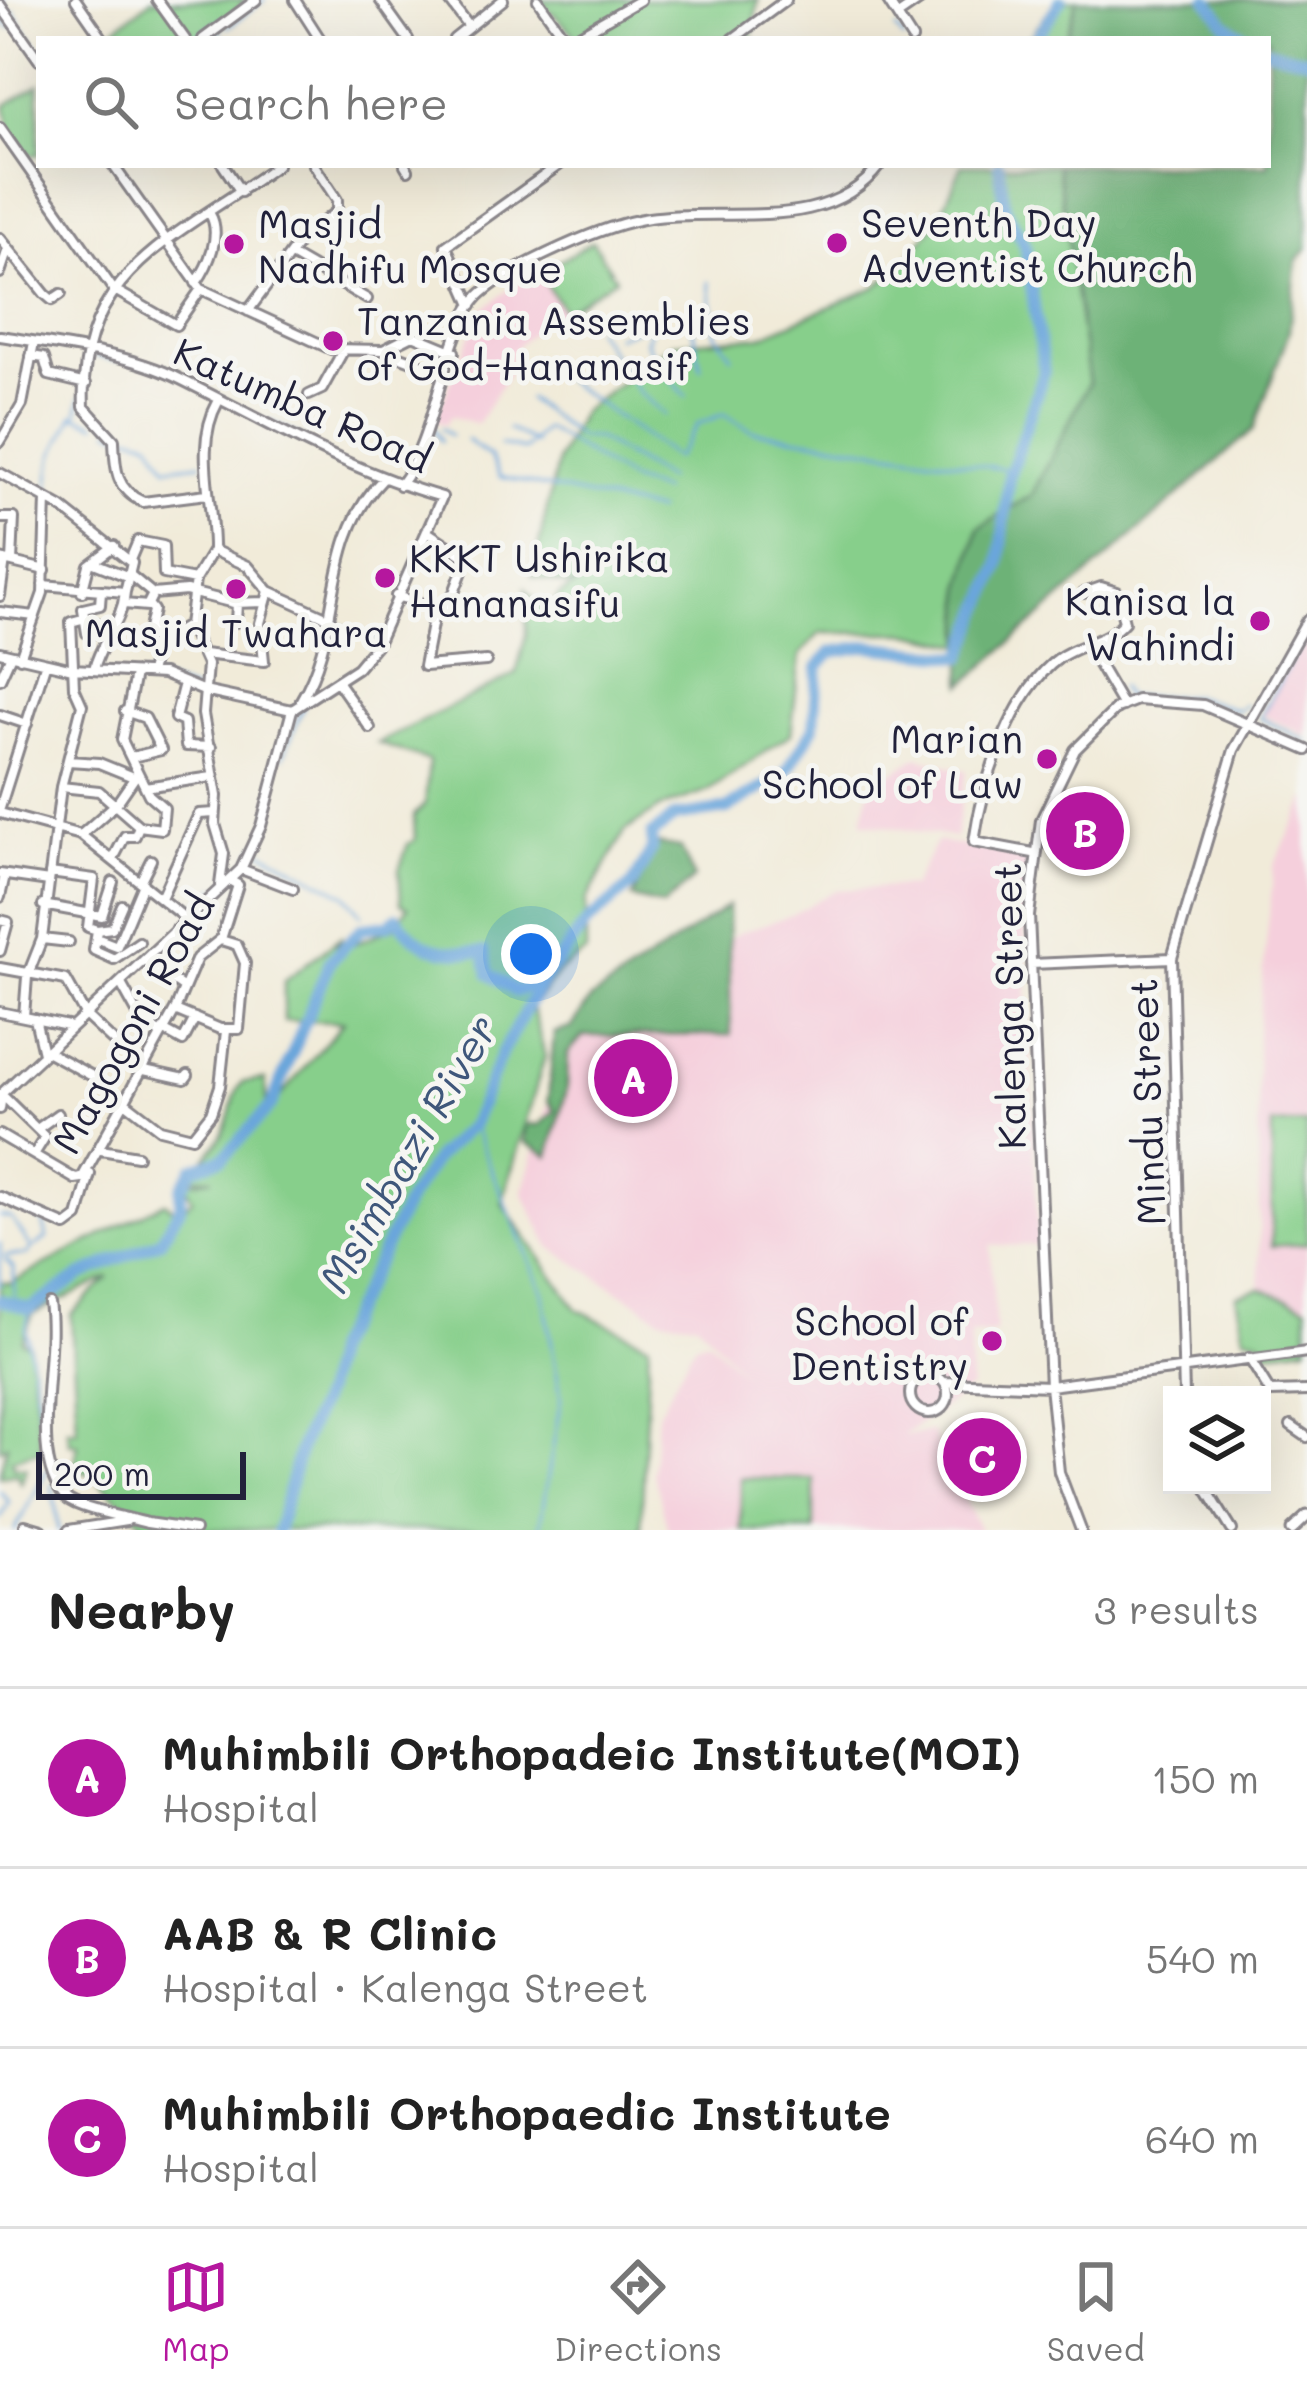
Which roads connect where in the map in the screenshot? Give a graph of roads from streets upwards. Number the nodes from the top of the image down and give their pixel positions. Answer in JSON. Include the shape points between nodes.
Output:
{"nodes":[{"id":1,"x":76,"y":0,"type":"edge"},
{"id":2,"x":157,"y":0,"type":"edge"},
{"id":3,"x":237,"y":0,"type":"edge"},
{"id":4,"x":256,"y":0,"type":"edge"},
{"id":5,"x":295,"y":0,"type":"edge"},
{"id":6,"x":380,"y":0,"type":"edge"},
{"id":7,"x":449,"y":0,"type":"edge"},
{"id":8,"x":503,"y":0,"type":"edge"},
{"id":9,"x":538,"y":0,"type":"edge"},
{"id":10,"x":640,"y":0,"type":"edge"},
{"id":11,"x":786,"y":0,"type":"edge"},
{"id":12,"x":920,"y":0,"type":"edge"},
{"id":13,"x":891,"y":2,"type":"edge"},
{"id":14,"x":0,"y":5,"type":"edge"},
{"id":15,"x":244,"y":9,"type":"junction"},
{"id":16,"x":898,"y":15,"type":"junction"},
{"id":17,"x":467,"y":24,"type":"junction"},
{"id":18,"x":216,"y":35,"type":"edge"},
{"id":19,"x":102,"y":36,"type":"edge"},
{"id":20,"x":183,"y":36,"type":"edge"},
{"id":21,"x":318,"y":36,"type":"edge"},
{"id":22,"x":406,"y":36,"type":"edge"},
{"id":23,"x":457,"y":36,"type":"edge"},
{"id":24,"x":568,"y":36,"type":"edge"},
{"id":25,"x":577,"y":36,"type":"edge"},
{"id":26,"x":737,"y":36,"type":"edge"},
{"id":27,"x":910,"y":36,"type":"edge"},
{"id":28,"x":36,"y":56,"type":"edge"},
{"id":29,"x":0,"y":128,"type":"edge"},
{"id":30,"x":114,"y":168,"type":"edge"},
{"id":31,"x":225,"y":168,"type":"edge"},
{"id":32,"x":273,"y":168,"type":"edge"},
{"id":33,"x":316,"y":168,"type":"edge"},
{"id":34,"x":539,"y":168,"type":"edge"},
{"id":35,"x":555,"y":168,"type":"edge"},
{"id":36,"x":877,"y":168,"type":"edge"},
{"id":37,"x":545,"y":175,"type":"junction"},
{"id":38,"x":241,"y":192,"type":"junction"},
{"id":39,"x":209,"y":214,"type":"junction"},
{"id":40,"x":0,"y":238,"type":"edge"},
{"id":41,"x":164,"y":244,"type":"junction"},
{"id":42,"x":8,"y":250,"type":"junction"},
{"id":43,"x":291,"y":256,"type":"junction"},
{"id":44,"x":0,"y":273,"type":"edge"},
{"id":45,"x":198,"y":286,"type":"junction"},
{"id":46,"x":112,"y":289,"type":"junction"},
{"id":47,"x":61,"y":294,"type":"dead end"},
{"id":48,"x":367,"y":299,"type":"dead end"},
{"id":49,"x":472,"y":305,"type":"junction"},
{"id":50,"x":248,"y":311,"type":"junction"},
{"id":51,"x":0,"y":336,"type":"edge"},
{"id":52,"x":34,"y":341,"type":"junction"},
{"id":53,"x":90,"y":350,"type":"junction"},
{"id":54,"x":383,"y":350,"type":"junction"},
{"id":55,"x":343,"y":351,"type":"junction"},
{"id":56,"x":454,"y":352,"type":"junction"},
{"id":57,"x":31,"y":356,"type":"junction"},
{"id":58,"x":446,"y":374,"type":"junction"},
{"id":59,"x":86,"y":384,"type":"junction"},
{"id":60,"x":310,"y":395,"type":"dead end"},
{"id":61,"x":218,"y":402,"type":"junction"},
{"id":62,"x":1,"y":438,"type":"edge"},
{"id":63,"x":0,"y":473,"type":"edge"},
{"id":64,"x":382,"y":481,"type":"junction"},
{"id":65,"x":400,"y":485,"type":"junction"},
{"id":66,"x":207,"y":494,"type":"junction"},
{"id":67,"x":46,"y":497,"type":"junction"},
{"id":68,"x":0,"y":518,"type":"edge"},
{"id":69,"x":429,"y":532,"type":"junction"},
{"id":70,"x":114,"y":546,"type":"junction"},
{"id":71,"x":213,"y":550,"type":"junction"},
{"id":72,"x":6,"y":560,"type":"edge"},
{"id":73,"x":130,"y":560,"type":"junction"},
{"id":74,"x":94,"y":563,"type":"junction"},
{"id":75,"x":46,"y":570,"type":"junction"},
{"id":76,"x":129,"y":576,"type":"junction"},
{"id":77,"x":195,"y":580,"type":"junction"},
{"id":78,"x":43,"y":585,"type":"junction"},
{"id":79,"x":268,"y":591,"type":"junction"},
{"id":80,"x":82,"y":592,"type":"junction"},
{"id":81,"x":101,"y":592,"type":"junction"},
{"id":82,"x":125,"y":592,"type":"junction"},
{"id":83,"x":193,"y":592,"type":"junction"},
{"id":84,"x":1084,"y":593,"type":"dead end"},
{"id":85,"x":153,"y":594,"type":"junction"},
{"id":86,"x":0,"y":596,"type":"edge"},
{"id":87,"x":396,"y":596,"type":"junction"},
{"id":88,"x":264,"y":602,"type":"junction"},
{"id":89,"x":237,"y":603,"type":"junction"},
{"id":90,"x":124,"y":604,"type":"junction"},
{"id":91,"x":148,"y":606,"type":"junction"},
{"id":92,"x":435,"y":608,"type":"junction"},
{"id":93,"x":0,"y":612,"type":"edge"},
{"id":94,"x":35,"y":616,"type":"junction"},
{"id":95,"x":82,"y":620,"type":"junction"},
{"id":96,"x":330,"y":620,"type":"junction"},
{"id":97,"x":1307,"y":620,"type":"edge"},
{"id":98,"x":236,"y":622,"type":"dead end"},
{"id":99,"x":189,"y":625,"type":"junction"},
{"id":100,"x":116,"y":628,"type":"junction"},
{"id":101,"x":159,"y":634,"type":"junction"},
{"id":102,"x":1086,"y":643,"type":"junction"},
{"id":103,"x":0,"y":652,"type":"edge"},
{"id":104,"x":203,"y":654,"type":"junction"},
{"id":105,"x":16,"y":657,"type":"junction"},
{"id":106,"x":487,"y":661,"type":"dead end"},
{"id":107,"x":45,"y":665,"type":"junction"},
{"id":108,"x":73,"y":669,"type":"junction"},
{"id":109,"x":94,"y":669,"type":"junction"},
{"id":110,"x":150,"y":673,"type":"junction"},
{"id":111,"x":134,"y":674,"type":"junction"},
{"id":112,"x":0,"y":679,"type":"edge"},
{"id":113,"x":337,"y":682,"type":"junction"},
{"id":114,"x":184,"y":683,"type":"junction"},
{"id":115,"x":204,"y":691,"type":"junction"},
{"id":116,"x":1123,"y":706,"type":"junction"},
{"id":117,"x":292,"y":710,"type":"junction"},
{"id":118,"x":125,"y":711,"type":"junction"},
{"id":119,"x":0,"y":716,"type":"edge"},
{"id":120,"x":1247,"y":722,"type":"junction"},
{"id":121,"x":27,"y":724,"type":"junction"},
{"id":122,"x":370,"y":728,"type":"dead end"},
{"id":123,"x":211,"y":747,"type":"junction"},
{"id":124,"x":1307,"y":750,"type":"edge"},
{"id":125,"x":132,"y":758,"type":"junction"},
{"id":126,"x":68,"y":760,"type":"junction"},
{"id":127,"x":134,"y":775,"type":"junction"},
{"id":128,"x":212,"y":777,"type":"junction"},
{"id":129,"x":61,"y":787,"type":"junction"},
{"id":130,"x":145,"y":787,"type":"junction"},
{"id":131,"x":117,"y":802,"type":"junction"},
{"id":132,"x":0,"y":810,"type":"edge"},
{"id":133,"x":215,"y":813,"type":"junction"},
{"id":134,"x":57,"y":826,"type":"junction"},
{"id":135,"x":140,"y":826,"type":"junction"},
{"id":136,"x":81,"y":835,"type":"junction"},
{"id":137,"x":1034,"y":853,"type":"junction"},
{"id":138,"x":113,"y":859,"type":"junction"},
{"id":139,"x":151,"y":860,"type":"dead end"},
{"id":140,"x":242,"y":869,"type":"junction"},
{"id":141,"x":130,"y":873,"type":"junction"},
{"id":142,"x":2,"y":874,"type":"edge"},
{"id":143,"x":50,"y":877,"type":"junction"},
{"id":144,"x":94,"y":879,"type":"junction"},
{"id":145,"x":113,"y":882,"type":"junction"},
{"id":146,"x":142,"y":882,"type":"junction"},
{"id":147,"x":226,"y":883,"type":"junction"},
{"id":148,"x":293,"y":889,"type":"dead end"},
{"id":149,"x":0,"y":897,"type":"edge"},
{"id":150,"x":161,"y":898,"type":"junction"},
{"id":151,"x":105,"y":901,"type":"junction"},
{"id":152,"x":44,"y":905,"type":"junction"},
{"id":153,"x":127,"y":906,"type":"junction"},
{"id":154,"x":86,"y":916,"type":"junction"},
{"id":155,"x":187,"y":919,"type":"junction"},
{"id":156,"x":0,"y":920,"type":"edge"},
{"id":157,"x":97,"y":934,"type":"junction"},
{"id":158,"x":42,"y":940,"type":"junction"},
{"id":159,"x":221,"y":940,"type":"junction"},
{"id":160,"x":69,"y":942,"type":"dead end"},
{"id":161,"x":139,"y":942,"type":"dead end"},
{"id":162,"x":0,"y":951,"type":"edge"},
{"id":163,"x":1172,"y":958,"type":"junction"},
{"id":164,"x":147,"y":962,"type":"junction"},
{"id":165,"x":1031,"y":964,"type":"junction"},
{"id":166,"x":0,"y":968,"type":"edge"},
{"id":167,"x":27,"y":976,"type":"junction"},
{"id":168,"x":122,"y":985,"type":"junction"},
{"id":169,"x":181,"y":986,"type":"junction"},
{"id":170,"x":176,"y":1010,"type":"junction"},
{"id":171,"x":0,"y":1012,"type":"edge"},
{"id":172,"x":84,"y":1013,"type":"junction"},
{"id":173,"x":30,"y":1017,"type":"junction"},
{"id":174,"x":195,"y":1018,"type":"junction"},
{"id":175,"x":68,"y":1026,"type":"junction"},
{"id":176,"x":226,"y":1031,"type":"junction"},
{"id":177,"x":162,"y":1032,"type":"junction"},
{"id":178,"x":45,"y":1052,"type":"junction"},
{"id":179,"x":125,"y":1052,"type":"dead end"},
{"id":180,"x":144,"y":1070,"type":"junction"},
{"id":181,"x":188,"y":1075,"type":"dead end"},
{"id":182,"x":94,"y":1077,"type":"dead end"},
{"id":183,"x":1,"y":1095,"type":"edge"},
{"id":184,"x":125,"y":1102,"type":"junction"},
{"id":185,"x":0,"y":1108,"type":"edge"},
{"id":186,"x":58,"y":1114,"type":"dead end"},
{"id":187,"x":40,"y":1127,"type":"junction"},
{"id":188,"x":0,"y":1135,"type":"edge"},
{"id":189,"x":101,"y":1150,"type":"junction"},
{"id":190,"x":35,"y":1153,"type":"junction"},
{"id":191,"x":137,"y":1156,"type":"dead end"},
{"id":192,"x":92,"y":1167,"type":"junction"},
{"id":193,"x":0,"y":1197,"type":"edge"},
{"id":194,"x":49,"y":1304,"type":"dead end"},
{"id":195,"x":1307,"y":1352,"type":"edge"},
{"id":196,"x":1250,"y":1358,"type":"junction"},
{"id":197,"x":1182,"y":1366,"type":"junction"},
{"id":198,"x":944,"y":1382,"type":"junction"},
{"id":199,"x":964,"y":1386,"type":"junction"},
{"id":200,"x":1050,"y":1386,"type":"junction"},
{"id":201,"x":1183,"y":1386,"type":"edge"},
{"id":202,"x":1307,"y":1391,"type":"edge"},
{"id":203,"x":948,"y":1398,"type":"junction"},
{"id":204,"x":1291,"y":1426,"type":"dead end"},
{"id":205,"x":1307,"y":1437,"type":"edge"},
{"id":206,"x":1210,"y":1494,"type":"edge"},
{"id":207,"x":1307,"y":1516,"type":"edge"},
{"id":208,"x":154,"y":1525,"type":"edge"},
{"id":209,"x":26,"y":1526,"type":"dead end"},
{"id":210,"x":94,"y":1528,"type":"edge"},
{"id":211,"x":42,"y":1530,"type":"edge"},
{"id":212,"x":69,"y":1530,"type":"edge"},
{"id":213,"x":195,"y":1530,"type":"edge"},
{"id":214,"x":1081,"y":1530,"type":"edge"},
{"id":215,"x":1232,"y":1530,"type":"edge"},
{"id":216,"x":1292,"y":1530,"type":"edge"}],
"edges":[{"from":1,"to":19,"type":"street"},
{"from":2,"to":20,"type":"street"},
{"from":3,"to":15,"type":"street"},
{"from":4,"to":15,"type":"street"},
{"from":5,"to":21,"type":"street"},
{"from":6,"to":22,"type":"street"},
{"from":7,"to":17,"type":"street"},
{"from":8,"to":17,"type":"street"},
{"from":9,"to":24,"type":"street"},
{"from":10,"to":25,"type":"street"},
{"from":11,"to":26,"type":"street"},
{"from":12,"to":16,"type":"street"},
{"from":13,"to":16,"type":"street"},
{"from":14,"to":28,"type":"street"},
{"from":15,"to":18,"type":"street"},
{"from":16,"to":27,"type":"street"},
{"from":17,"to":23,"type":"street"},
{"from":29,"to":46,"type":"street"},
{"from":30,"to":41,"type":"street"},
{"from":31,"to":38,"type":"street"},
{"from":32,"to":38,"type":"street"},
{"from":33,"to":43,"type":"street","via":[[337,212]]},
{"from":34,"to":37,"type":"street"},
{"from":35,"to":37,"type":"street"},
{"from":36,"to":49,"type":"street","via":[[847,198],[808,210],[674,215],[616,226],[497,284]]},
{"from":37,"to":49,"type":"street","via":[[446,246]]},
{"from":38,"to":39,"type":"street"},
{"from":39,"to":41,"type":"street"},
{"from":39,"to":45,"type":"street","via":[[215,229]]},
{"from":40,"to":42,"type":"street"},
{"from":41,"to":45,"type":"street"},
{"from":41,"to":46,"type":"street"},
{"from":42,"to":44,"type":"street"},
{"from":42,"to":47,"type":"street","via":[[52,300]]},
{"from":43,"to":48,"type":"street"},
{"from":43,"to":50,"type":"street"},
{"from":45,"to":46,"type":"street","via":[[174,325]]},
{"from":45,"to":50,"type":"street"},
{"from":46,"to":53,"type":"street"},
{"from":49,"to":56,"type":"street"},
{"from":50,"to":55,"type":"street"},
{"from":51,"to":52,"type":"street","name":"Katumba Road"},
{"from":52,"to":53,"type":"street","name":"Katumba Road"},
{"from":52,"to":57,"type":"street"},
{"from":53,"to":59,"type":"street"},
{"from":53,"to":61,"type":"street","name":"Katumba Road","via":[[177,377]]},
{"from":54,"to":55,"type":"street"},
{"from":54,"to":56,"type":"street","via":[[413,335]]},
{"from":54,"to":58,"type":"street"},
{"from":55,"to":60,"type":"street"},
{"from":56,"to":58,"type":"street"},
{"from":57,"to":59,"type":"street","via":[[44,358],[49,375]]},
{"from":57,"to":62,"type":"street","via":[[22,405]]},
{"from":58,"to":65,"type":"street","via":[[422,448]]},
{"from":59,"to":66,"type":"street","via":[[84,407],[114,440],[116,478],[132,497]]},
{"from":61,"to":64,"type":"street","name":"Katumba Road"},
{"from":61,"to":66,"type":"street"},
{"from":63,"to":67,"type":"street"},
{"from":64,"to":65,"type":"street","name":"Katumba Road"},
{"from":64,"to":96,"type":"street","via":[[344,537]]},
{"from":65,"to":69,"type":"street","name":"Katumba Road","via":[[442,497]]},
{"from":66,"to":71,"type":"street"},
{"from":67,"to":70,"type":"street"},
{"from":67,"to":75,"type":"street"},
{"from":68,"to":72,"type":"street","via":[[14,518]]},
{"from":69,"to":87,"type":"street"},
{"from":69,"to":92,"type":"street","via":[[468,562],[446,611]]},
{"from":70,"to":73,"type":"street"},
{"from":70,"to":74,"type":"street"},
{"from":71,"to":77,"type":"street"},
{"from":71,"to":79,"type":"street","via":[[248,566]]},
{"from":72,"to":75,"type":"street"},
{"from":72,"to":86,"type":"street"},
{"from":73,"to":76,"type":"street"},
{"from":73,"to":77,"type":"street","via":[[141,539],[152,541],[163,546],[164,574]]},
{"from":74,"to":76,"type":"street"},
{"from":74,"to":80,"type":"street"},
{"from":75,"to":78,"type":"street"},
{"from":76,"to":82,"type":"street"},
{"from":76,"to":85,"type":"street"},
{"from":77,"to":83,"type":"street"},
{"from":78,"to":80,"type":"street"},
{"from":78,"to":94,"type":"street"},
{"from":79,"to":88,"type":"street"},
{"from":79,"to":96,"type":"street"},
{"from":80,"to":81,"type":"street"},
{"from":81,"to":82,"type":"street"},
{"from":81,"to":95,"type":"street","via":[[100,605],[83,609]]},
{"from":82,"to":90,"type":"street"},
{"from":83,"to":85,"type":"street"},
{"from":83,"to":89,"type":"street"},
{"from":83,"to":99,"type":"street"},
{"from":84,"to":102,"type":"street","via":[[1109,587],[1124,613],[1120,628]]},
{"from":85,"to":91,"type":"street"},
{"from":87,"to":92,"type":"street"},
{"from":87,"to":113,"type":"street","via":[[377,644]]},
{"from":88,"to":89,"type":"street"},
{"from":88,"to":104,"type":"street","via":[[264,662]]},
{"from":89,"to":98,"type":"street"},
{"from":90,"to":91,"type":"street"},
{"from":90,"to":100,"type":"street"},
{"from":91,"to":101,"type":"street","via":[[149,629]]},
{"from":92,"to":106,"type":"street","via":[[424,667]]},
{"from":93,"to":94,"type":"street"},
{"from":94,"to":105,"type":"street"},
{"from":95,"to":100,"type":"street","via":[[87,633],[96,623]]},
{"from":95,"to":108,"type":"street","via":[[71,622]]},
{"from":96,"to":117,"type":"street","via":[[309,686]]},
{"from":97,"to":120,"type":"street","name":"Mindu Street"},
{"from":99,"to":101,"type":"street"},
{"from":99,"to":104,"type":"street"},
{"from":100,"to":109,"type":"street"},
{"from":101,"to":110,"type":"street"},
{"from":102,"to":116,"type":"street"},
{"from":102,"to":137,"type":"street","via":[[1050,666],[986,776],[974,842]]},
{"from":103,"to":105,"type":"street"},
{"from":104,"to":115,"type":"street","name":"Magogoni Road"},
{"from":105,"to":107,"type":"street"},
{"from":105,"to":112,"type":"street"},
{"from":107,"to":108,"type":"street"},
{"from":107,"to":121,"type":"street"},
{"from":108,"to":109,"type":"street"},
{"from":108,"to":126,"type":"street","via":[[82,705]]},
{"from":109,"to":111,"type":"street"},
{"from":110,"to":111,"type":"street"},
{"from":110,"to":114,"type":"street"},
{"from":111,"to":118,"type":"street"},
{"from":113,"to":117,"type":"street"},
{"from":113,"to":122,"type":"street"},
{"from":114,"to":115,"type":"street"},
{"from":114,"to":123,"type":"street","via":[[175,718],[184,722],[185,746]]},
{"from":115,"to":117,"type":"street"},
{"from":115,"to":123,"type":"street","name":"Magogoni Road"},
{"from":116,"to":120,"type":"street","via":[[1175,699]]},
{"from":116,"to":137,"type":"street","name":"Kalenga Street","via":[[1062,768]]},
{"from":117,"to":140,"type":"street"},
{"from":118,"to":125,"type":"street","via":[[122,740]]},
{"from":118,"to":125,"type":"street","via":[[145,718],[161,750]]},
{"from":119,"to":121,"type":"street"},
{"from":120,"to":124,"type":"street"},
{"from":120,"to":163,"type":"street","name":"Mindu Street"},
{"from":121,"to":132,"type":"street"},
{"from":123,"to":128,"type":"street","name":"Magogoni Road"},
{"from":125,"to":127,"type":"street"},
{"from":126,"to":127,"type":"street"},
{"from":126,"to":129,"type":"street"},
{"from":127,"to":130,"type":"street"},
{"from":127,"to":131,"type":"street"},
{"from":128,"to":130,"type":"street"},
{"from":128,"to":133,"type":"street","name":"Magogoni Road"},
{"from":129,"to":131,"type":"street"},
{"from":129,"to":134,"type":"street"},
{"from":130,"to":135,"type":"street","via":[[164,816],[159,831]]},
{"from":131,"to":135,"type":"street"},
{"from":131,"to":136,"type":"street"},
{"from":132,"to":134,"type":"street"},
{"from":133,"to":147,"type":"street","name":"Magogoni Road"},
{"from":133,"to":150,"type":"street","via":[[199,814]]},
{"from":134,"to":136,"type":"street"},
{"from":134,"to":143,"type":"street"},
{"from":135,"to":138,"type":"street"},
{"from":136,"to":138,"type":"street"},
{"from":137,"to":165,"type":"street","name":"Kalenga Street"},
{"from":138,"to":141,"type":"street"},
{"from":139,"to":146,"type":"street"},
{"from":140,"to":147,"type":"street"},
{"from":140,"to":148,"type":"street"},
{"from":141,"to":145,"type":"street"},
{"from":141,"to":146,"type":"street"},
{"from":142,"to":143,"type":"street"},
{"from":142,"to":149,"type":"street"},
{"from":143,"to":144,"type":"street"},
{"from":143,"to":152,"type":"street"},
{"from":144,"to":145,"type":"street"},
{"from":144,"to":154,"type":"street"},
{"from":145,"to":151,"type":"street"},
{"from":146,"to":150,"type":"street"},
{"from":146,"to":153,"type":"street"},
{"from":147,"to":155,"type":"street"},
{"from":147,"to":159,"type":"street","name":"Magogoni Road","via":[[238,885]]},
{"from":150,"to":155,"type":"street"},
{"from":151,"to":153,"type":"street"},
{"from":151,"to":154,"type":"street","via":[[102,916]]},
{"from":152,"to":154,"type":"street"},
{"from":152,"to":158,"type":"street"},
{"from":153,"to":157,"type":"street"},
{"from":153,"to":157,"type":"street","via":[[117,946]]},
{"from":154,"to":157,"type":"street"},
{"from":155,"to":164,"type":"street"},
{"from":156,"to":162,"type":"street","via":[[8,922]]},
{"from":157,"to":161,"type":"street","via":[[94,950],[114,959]]},
{"from":158,"to":160,"type":"street"},
{"from":158,"to":167,"type":"street"},
{"from":159,"to":169,"type":"street","name":"Magogoni Road","via":[[208,944]]},
{"from":159,"to":176,"type":"street","via":[[237,945],[245,964],[241,1025]]},
{"from":163,"to":165,"type":"street"},
{"from":163,"to":197,"type":"street","name":"Mindu Street"},
{"from":164,"to":168,"type":"street"},
{"from":164,"to":169,"type":"street"},
{"from":165,"to":200,"type":"street","name":"Kalenga Street"},
{"from":166,"to":167,"type":"street"},
{"from":167,"to":172,"type":"street","via":[[66,980]]},
{"from":167,"to":173,"type":"street"},
{"from":168,"to":172,"type":"street"},
{"from":168,"to":177,"type":"street","via":[[140,1018]]},
{"from":169,"to":170,"type":"street","name":"Magogoni Road"},
{"from":170,"to":174,"type":"street"},
{"from":170,"to":177,"type":"street","name":"Magogoni Road"},
{"from":171,"to":173,"type":"street"},
{"from":172,"to":175,"type":"street"},
{"from":172,"to":179,"type":"street"},
{"from":173,"to":175,"type":"street"},
{"from":173,"to":178,"type":"street"},
{"from":174,"to":176,"type":"street"},
{"from":174,"to":177,"type":"street","via":[[183,1041]]},
{"from":175,"to":178,"type":"street"},
{"from":176,"to":184,"type":"street","via":[[220,1086],[192,1137],[160,1129]]},
{"from":177,"to":180,"type":"street","name":"Magogoni Road"},
{"from":178,"to":182,"type":"street"},
{"from":178,"to":183,"type":"street"},
{"from":180,"to":181,"type":"street"},
{"from":180,"to":184,"type":"street","name":"Magogoni Road"},
{"from":183,"to":185,"type":"street","name":"Magogoni Road"},
{"from":183,"to":187,"type":"street"},
{"from":184,"to":189,"type":"street","name":"Magogoni Road"},
{"from":186,"to":187,"type":"street"},
{"from":187,"to":190,"type":"street","via":[[45,1137]]},
{"from":188,"to":190,"type":"street","name":"Magogoni Road"},
{"from":189,"to":191,"type":"street"},
{"from":189,"to":192,"type":"street","name":"Magogoni Road"},
{"from":190,"to":192,"type":"street","name":"Magogoni Road","via":[[75,1179]]},
{"from":192,"to":193,"type":"street","via":[[78,1217],[66,1226]]},
{"from":194,"to":208,"type":"street","via":[[52,1475],[74,1503]]},
{"from":195,"to":196,"type":"street"},
{"from":196,"to":197,"type":"street"},
{"from":196,"to":202,"type":"street","via":[[1270,1392]]},
{"from":197,"to":200,"type":"street"},
{"from":197,"to":201,"type":"street","name":"Mindu Street"},
{"from":198,"to":199,"type":"street"},
{"from":198,"to":203,"type":"street"},
{"from":198,"to":203,"type":"street","via":[[921,1377],[910,1396],[929,1413]]},
{"from":199,"to":200,"type":"street"},
{"from":199,"to":203,"type":"street"},
{"from":200,"to":214,"type":"street","name":"Kalenga Street","via":[[1059,1472]]},
{"from":204,"to":205,"type":"street"},
{"from":206,"to":215,"type":"street"},
{"from":207,"to":216,"type":"street"},
{"from":208,"to":210,"type":"street"},
{"from":208,"to":213,"type":"street"},
{"from":209,"to":211,"type":"street"},
{"from":210,"to":212,"type":"street"}]}
